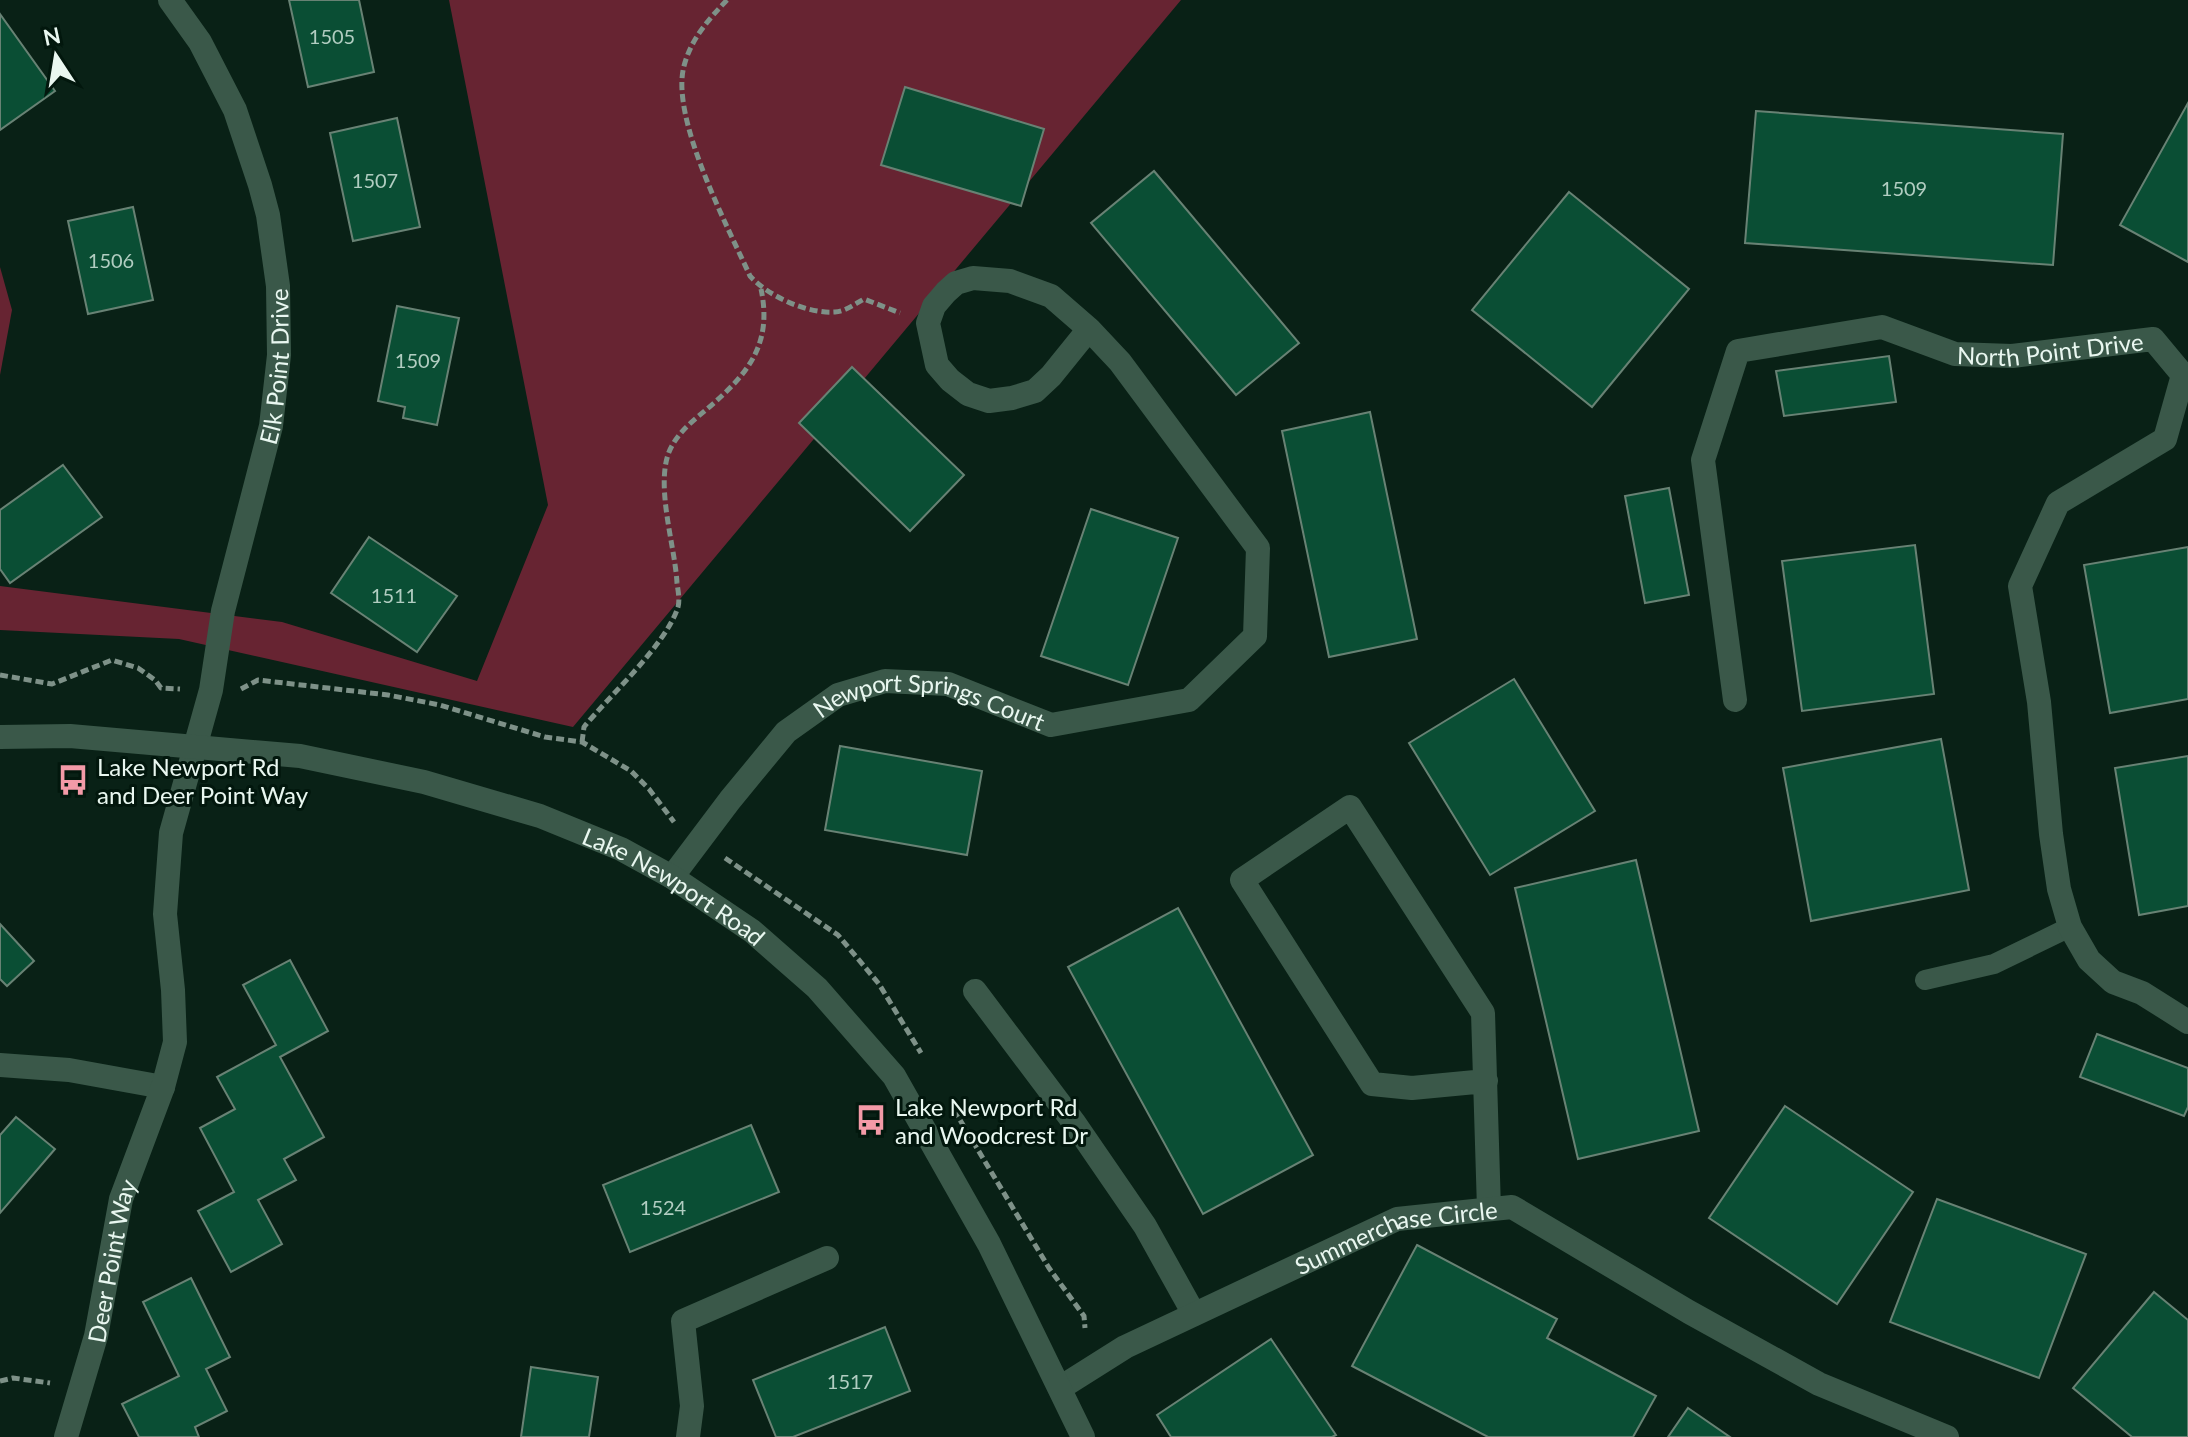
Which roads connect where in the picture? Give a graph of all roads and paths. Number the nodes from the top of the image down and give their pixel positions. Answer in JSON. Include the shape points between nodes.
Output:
{"nodes":[{"id":1,"x":170,"y":0,"type":"edge"},
{"id":2,"x":727,"y":0,"type":"edge"},
{"id":3,"x":761,"y":289,"type":"junction"},
{"id":4,"x":928,"y":323,"type":"junction"},
{"id":5,"x":1089,"y":329,"type":"junction"},
{"id":6,"x":0,"y":675,"type":"edge"},
{"id":7,"x":211,"y":690,"type":"junction"},
{"id":8,"x":1735,"y":700,"type":"dead end"},
{"id":9,"x":0,"y":737,"type":"edge"},
{"id":10,"x":582,"y":742,"type":"junction"},
{"id":11,"x":194,"y":747,"type":"junction"},
{"id":12,"x":699,"y":841,"type":"junction"},
{"id":13,"x":672,"y":877,"type":"junction"},
{"id":14,"x":2070,"y":927,"type":"junction"},
{"id":15,"x":1925,"y":980,"type":"dead end"},
{"id":16,"x":975,"y":991,"type":"dead end"},
{"id":17,"x":2183,"y":1014,"type":"edge"},
{"id":18,"x":0,"y":1065,"type":"edge"},
{"id":19,"x":1486,"y":1081,"type":"junction"},
{"id":20,"x":163,"y":1087,"type":"junction"},
{"id":21,"x":1489,"y":1209,"type":"junction"},
{"id":22,"x":827,"y":1258,"type":"dead end"},
{"id":23,"x":1194,"y":1314,"type":"junction"},
{"id":24,"x":0,"y":1381,"type":"edge"},
{"id":25,"x":81,"y":1387,"type":"junction"},
{"id":26,"x":1060,"y":1388,"type":"junction"},
{"id":27,"x":66,"y":1437,"type":"edge"},
{"id":28,"x":688,"y":1437,"type":"edge"},
{"id":29,"x":1083,"y":1437,"type":"edge"},
{"id":30,"x":1947,"y":1437,"type":"edge"}],
"edges":[{"from":1,"to":7,"type":"street","name":"Elk Point Drive","via":[[200,42],[235,110],[260,185],[278,286],[279,355],[271,426],[223,611]]},
{"from":2,"to":3,"type":"path","via":[[697,34],[683,68],[683,95],[706,178],[750,276]]},
{"from":3,"to":4,"type":"path","via":[[776,298],[834,312],[864,299]]},
{"from":3,"to":10,"type":"path","via":[[760,343],[751,365],[672,444],[665,464],[679,605],[660,641],[584,727]]},
{"from":4,"to":5,"type":"street","name":"Newport Springs Court","via":[[946,292],[973,278],[1010,281],[1051,296]]},
{"from":4,"to":5,"type":"street","via":[[937,365],[968,394],[989,401],[1035,391]]},
{"from":5,"to":12,"type":"street","name":"Newport Springs Court","via":[[1120,362],[1258,548],[1255,636],[1189,700],[1051,725],[948,684],[885,681],[838,695],[786,732]]},
{"from":6,"to":7,"type":"path","via":[[52,684],[112,660],[138,668],[161,688]]},
{"from":7,"to":10,"type":"path","via":[[244,688],[258,680],[388,695]]},
{"from":7,"to":11,"type":"street","name":"Elk Point Drive"},
{"from":8,"to":14,"type":"street","name":"North Point Drive","via":[[1703,460],[1738,351],[1882,327],[1955,354],[2012,356],[2153,339],[2183,375],[2165,439],[2058,503],[2020,586],[2039,702],[2059,889]]},
{"from":9,"to":11,"type":"street","name":"Lake Newport Road","via":[[70,736]]},
{"from":10,"to":12,"type":"path","via":[[631,771],[677,827]]},
{"from":11,"to":13,"type":"street","name":"Lake Newport Road","via":[[300,756],[424,782],[540,816],[621,849]]},
{"from":11,"to":20,"type":"street","name":"Deer Point Way","via":[[171,833],[165,914],[175,1042]]},
{"from":12,"to":13,"type":"street","name":"Newport Springs Court"},
{"from":13,"to":26,"type":"street","name":"Lake Newport Road","via":[[752,931],[817,988],[894,1076],[989,1244]]},
{"from":14,"to":15,"type":"lane","via":[[1994,964]]},
{"from":14,"to":17,"type":"street","name":"North Point Drive","via":[[2089,960],[2113,982]]},
{"from":16,"to":23,"type":"street","via":[[1145,1226]]},
{"from":18,"to":20,"type":"street","via":[[69,1070]]},
{"from":19,"to":19,"type":"street","via":[[1483,1013],[1350,807],[1242,880],[1372,1084],[1412,1088]]},
{"from":19,"to":21,"type":"street"},
{"from":20,"to":25,"type":"street","name":"Deer Point Way","via":[[121,1199],[96,1336]]},
{"from":21,"to":23,"type":"street","name":"Summerchase Circle","via":[[1397,1219]]},
{"from":21,"to":30,"type":"street","name":"Summerchase Circle","via":[[1512,1207],[1819,1384]]},
{"from":22,"to":28,"type":"street","via":[[683,1321],[692,1406]]},
{"from":23,"to":26,"type":"street","name":"Summerchase Circle","via":[[1125,1347]]},
{"from":24,"to":25,"type":"path"},
{"from":25,"to":27,"type":"street","name":"Deer Point Way"},
{"from":26,"to":29,"type":"street","name":"Lake Newport Road"}]}
